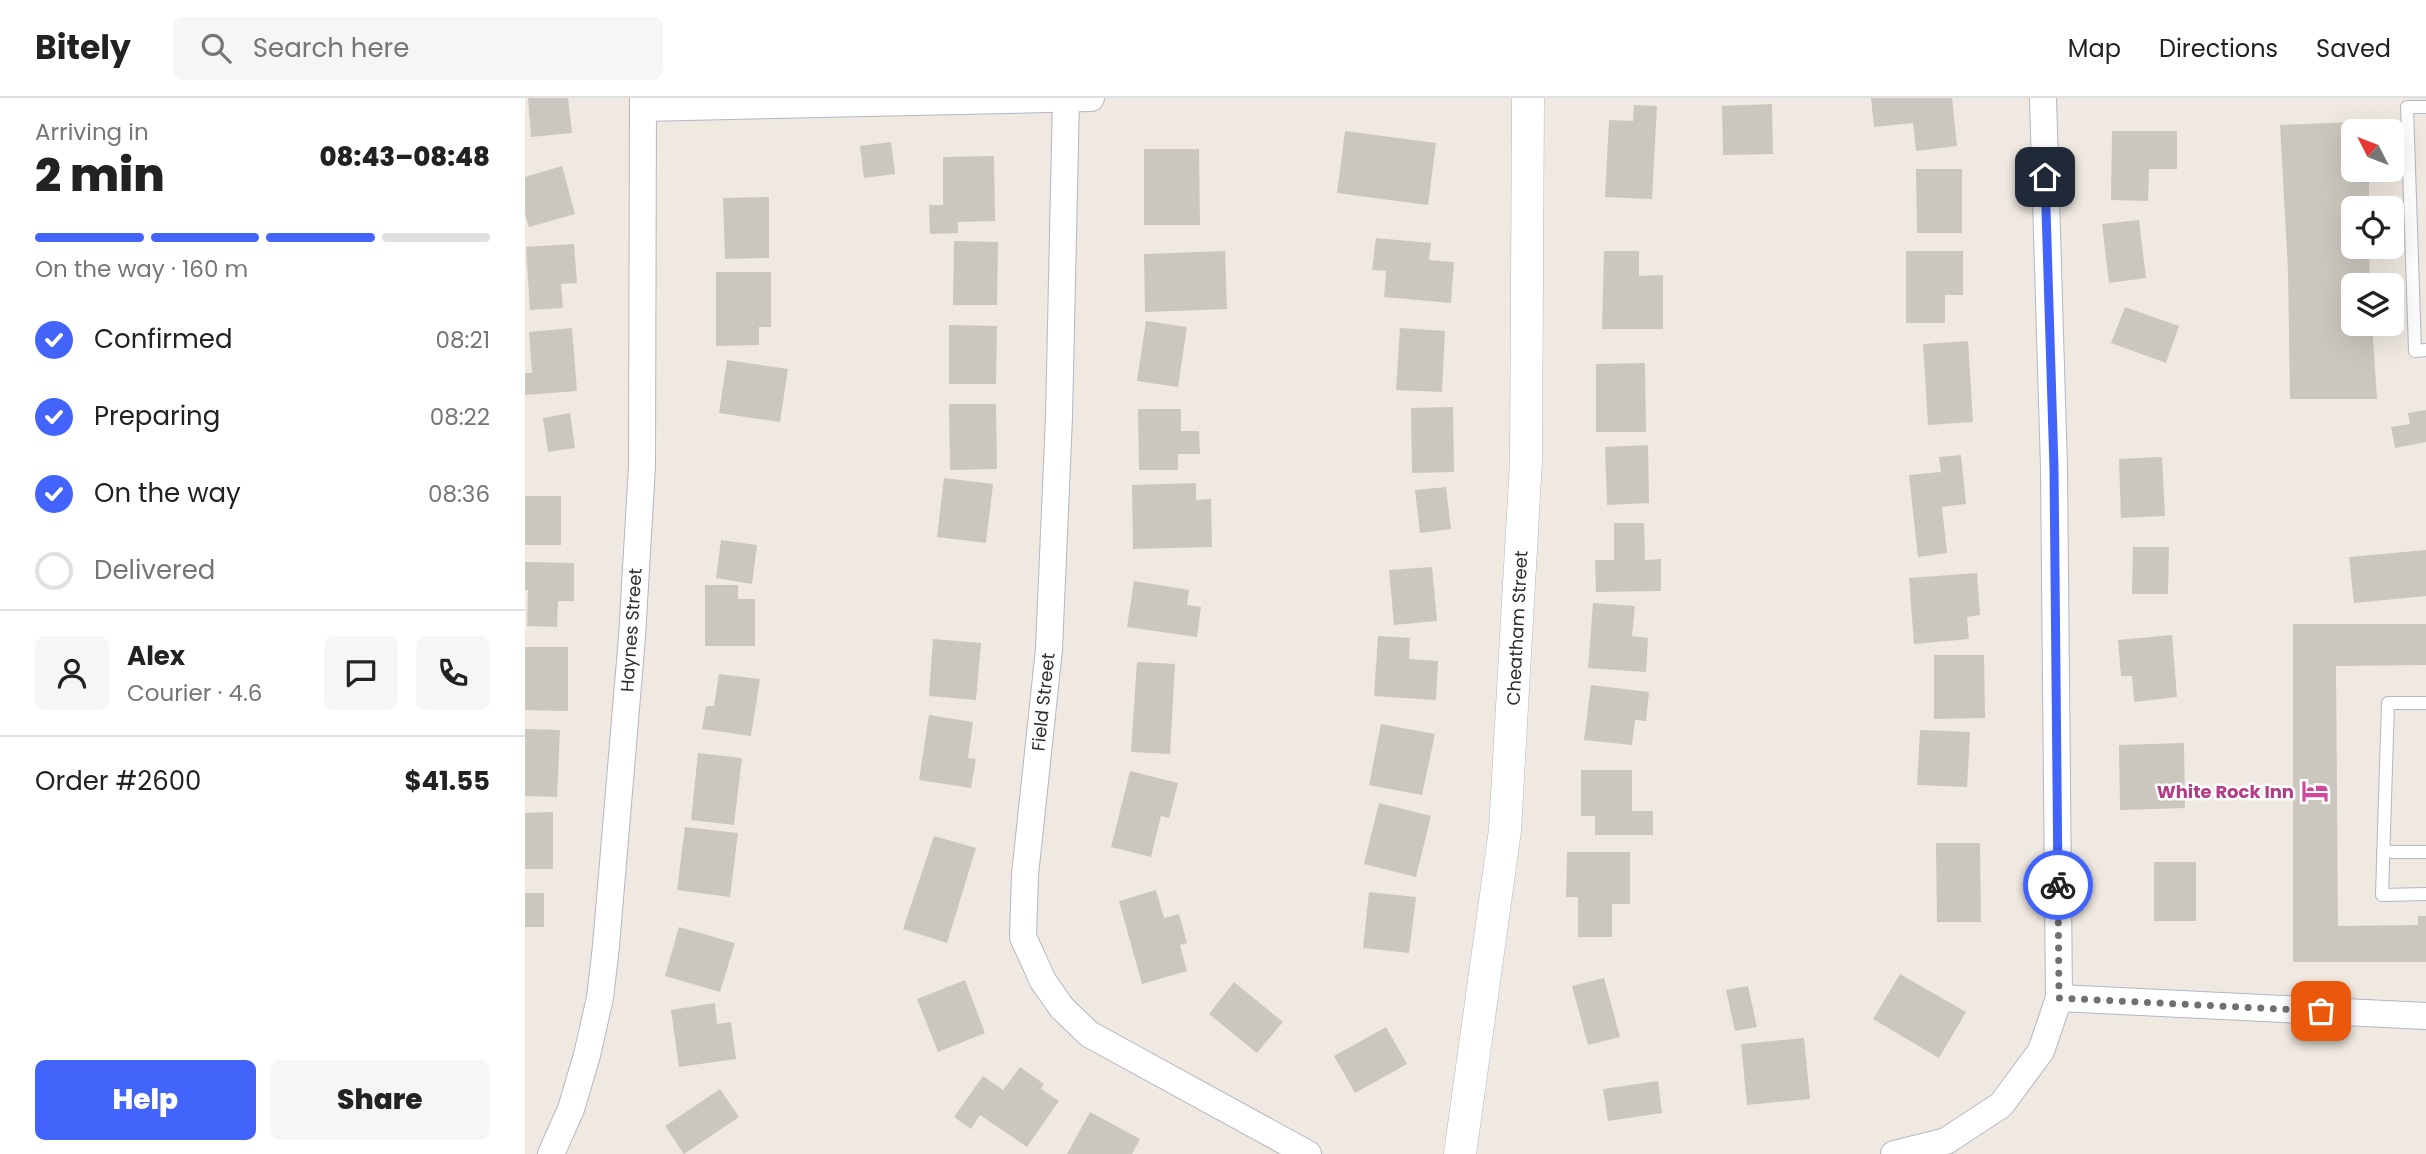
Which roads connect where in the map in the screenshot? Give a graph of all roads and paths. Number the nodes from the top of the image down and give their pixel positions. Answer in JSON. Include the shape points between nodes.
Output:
{"nodes":[{"id":1,"x":1528,"y":98,"type":"edge"},
{"id":2,"x":2043,"y":98,"type":"edge"},
{"id":3,"x":1074,"y":99,"type":"edge"},
{"id":4,"x":643,"y":103,"type":"edge"},
{"id":5,"x":2426,"y":107,"type":"edge"},
{"id":6,"x":2426,"y":350,"type":"edge"},
{"id":7,"x":2426,"y":703,"type":"edge"},
{"id":8,"x":2383,"y":852,"type":"junction"},
{"id":9,"x":2426,"y":852,"type":"edge"},
{"id":10,"x":2426,"y":894,"type":"edge"},
{"id":11,"x":2059,"y":998,"type":"junction"},
{"id":12,"x":2426,"y":1016,"type":"edge"},
{"id":13,"x":551,"y":1154,"type":"edge"},
{"id":14,"x":1308,"y":1154,"type":"edge"},
{"id":15,"x":1460,"y":1154,"type":"edge"},
{"id":16,"x":1894,"y":1154,"type":"edge"}],
"edges":[{"from":1,"to":15,"type":"street","name":"Cheatham Street","via":[[1526,461],[1506,830]]},
{"from":2,"to":11,"type":"street","via":[[2054,468]]},
{"from":3,"to":4,"type":"street"},
{"from":3,"to":14,"type":"street","name":"Field Street","via":[[1049,649],[1024,875],[1023,937],[1043,981],[1062,1008],[1090,1034]]},
{"from":4,"to":13,"type":"street","name":"Haynes Street","via":[[642,466],[606,946],[587,1055]]},
{"from":5,"to":6,"type":"lane","via":[[2407,107],[2415,351]]},
{"from":7,"to":8,"type":"lane","via":[[2388,703]]},
{"from":8,"to":9,"type":"lane"},
{"from":8,"to":10,"type":"lane","via":[[2382,895]]},
{"from":11,"to":12,"type":"street"},
{"from":11,"to":16,"type":"street","via":[[2041,1052],[2001,1105],[1946,1142]]}]}
